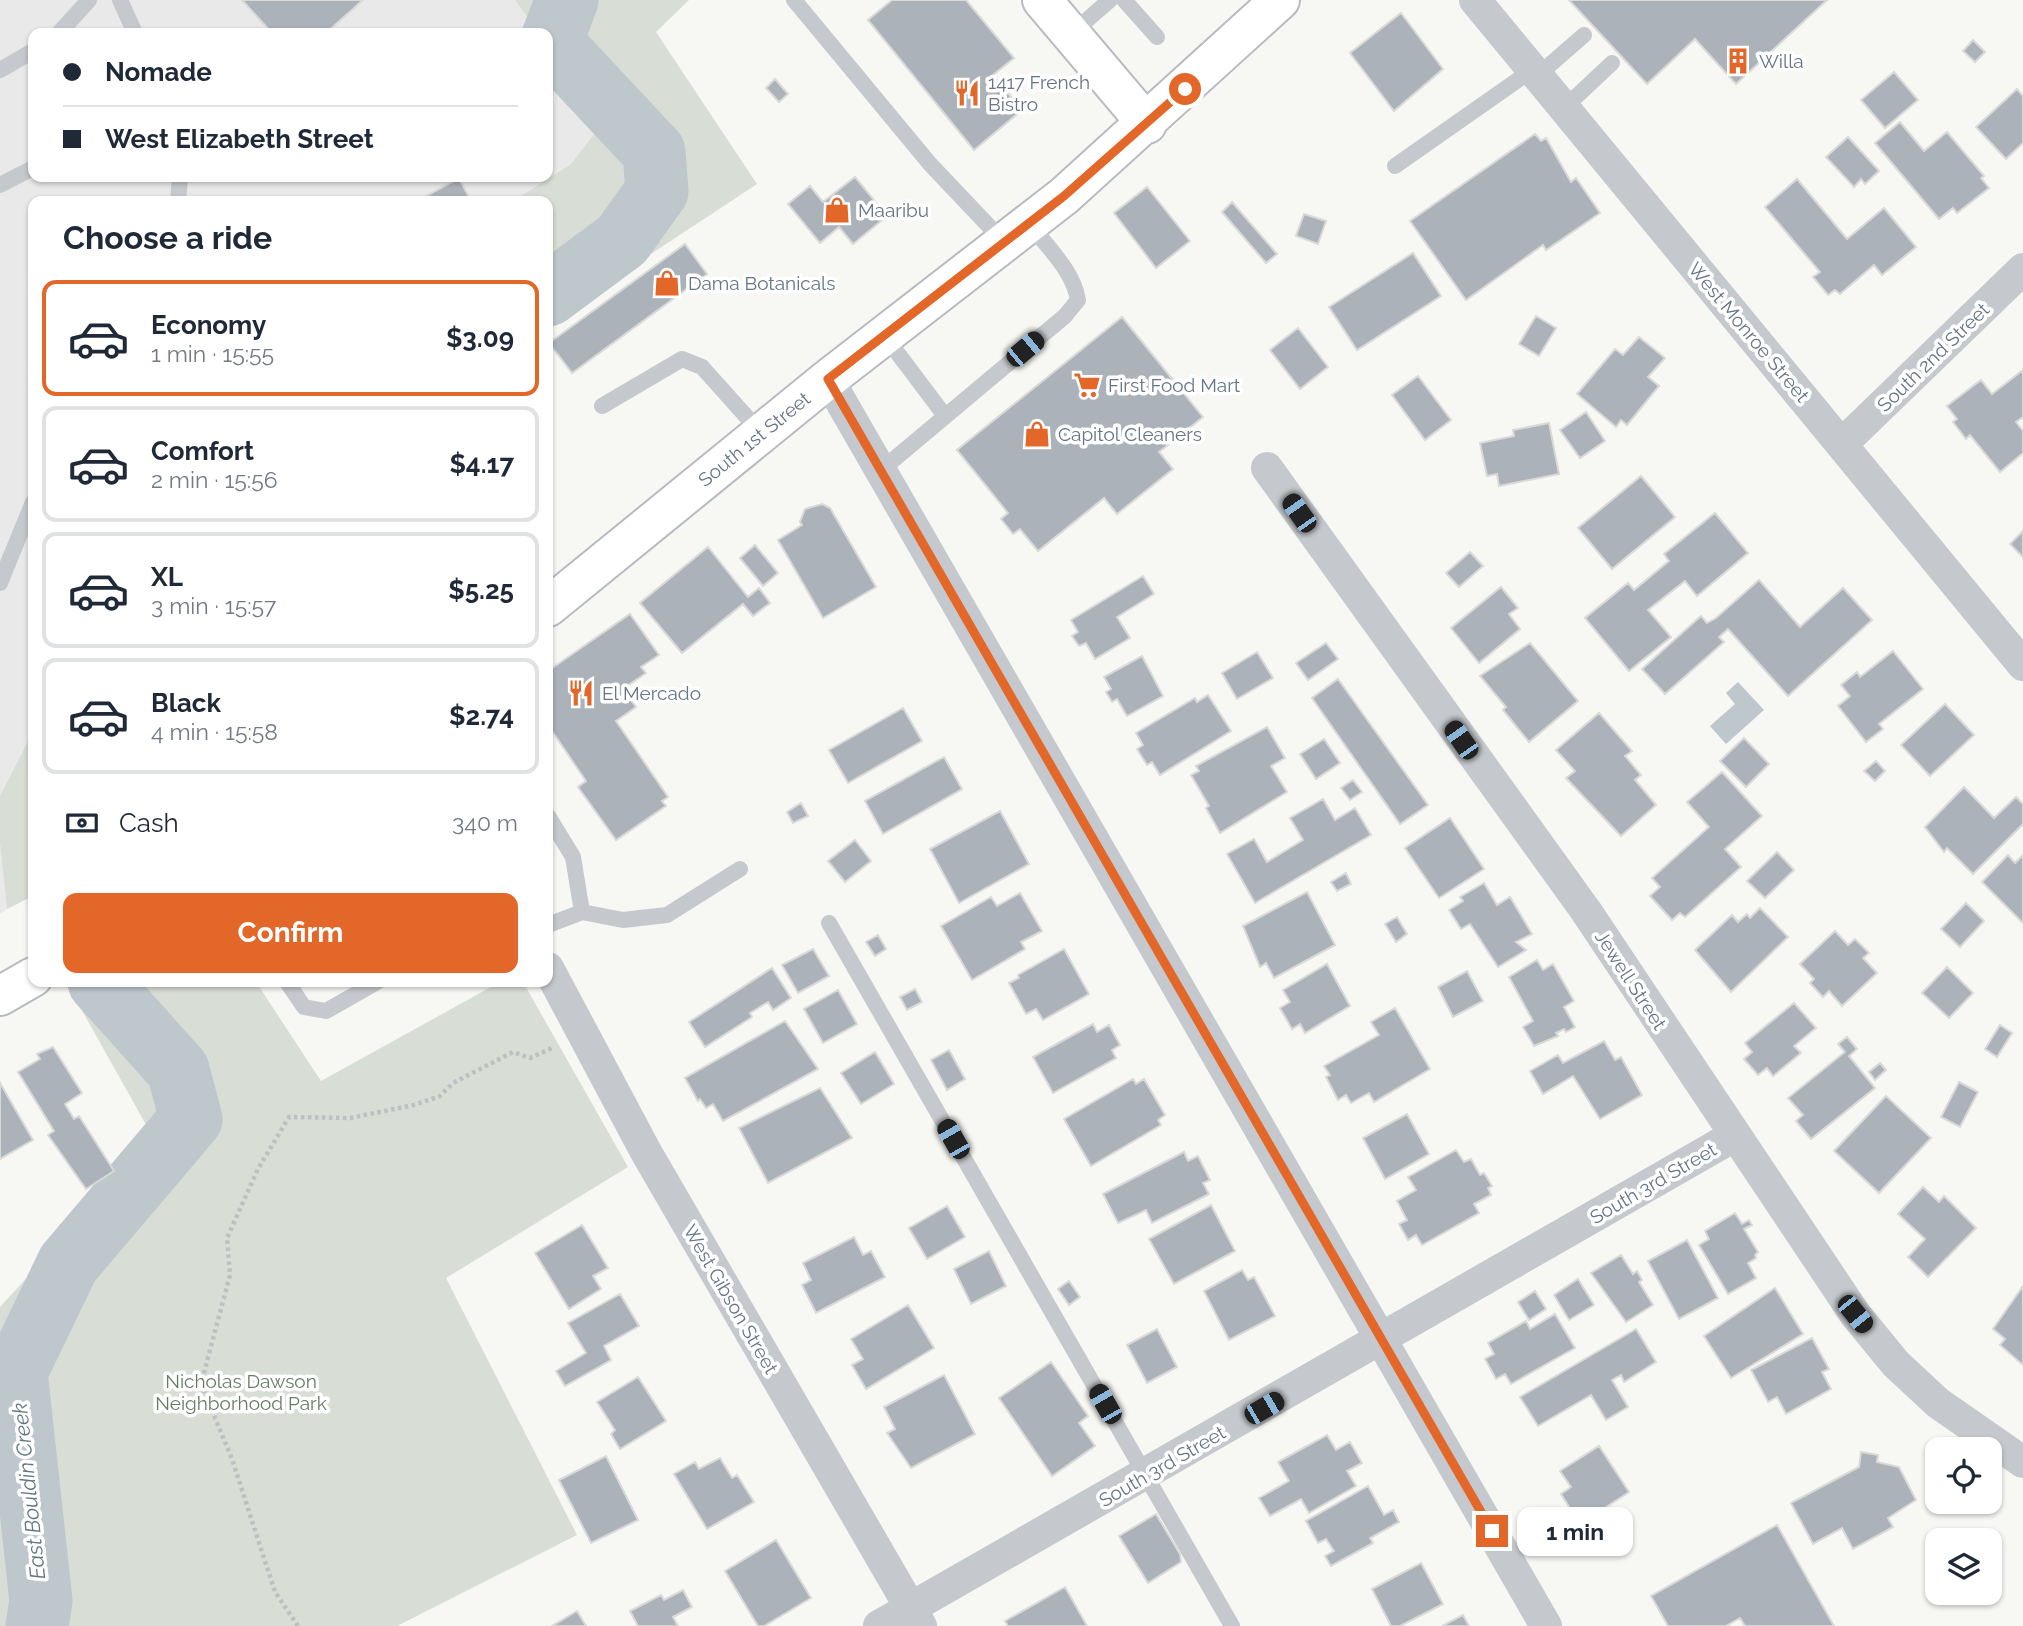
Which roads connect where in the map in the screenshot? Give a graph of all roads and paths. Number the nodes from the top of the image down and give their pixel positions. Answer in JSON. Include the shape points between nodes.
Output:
{"nodes":[{"id":1,"x":89,"y":0,"type":"edge"},
{"id":2,"x":120,"y":0,"type":"edge"},
{"id":3,"x":794,"y":0,"type":"edge"},
{"id":4,"x":1042,"y":0,"type":"edge"},
{"id":5,"x":1110,"y":0,"type":"edge"},
{"id":6,"x":1124,"y":0,"type":"edge"},
{"id":7,"x":1280,"y":0,"type":"edge"},
{"id":8,"x":1475,"y":0,"type":"edge"},
{"id":9,"x":64,"y":28,"type":"edge"},
{"id":10,"x":133,"y":28,"type":"edge"},
{"id":11,"x":1071,"y":34,"type":"junction"},
{"id":12,"x":1584,"y":35,"type":"dead end"},
{"id":13,"x":1157,"y":37,"type":"dead end"},
{"id":14,"x":28,"y":54,"type":"edge"},
{"id":15,"x":1612,"y":63,"type":"dead end"},
{"id":16,"x":0,"y":70,"type":"edge"},
{"id":17,"x":1535,"y":73,"type":"junction"},
{"id":18,"x":1564,"y":108,"type":"junction"},
{"id":19,"x":1147,"y":124,"type":"junction"},
{"id":20,"x":1395,"y":166,"type":"dead end"},
{"id":21,"x":28,"y":171,"type":"edge"},
{"id":22,"x":0,"y":185,"type":"edge"},
{"id":23,"x":1016,"y":233,"type":"junction"},
{"id":24,"x":2023,"y":269,"type":"edge"},
{"id":25,"x":884,"y":335,"type":"junction"},
{"id":26,"x":828,"y":379,"type":"junction"},
{"id":27,"x":602,"y":406,"type":"dead end"},
{"id":28,"x":945,"y":416,"type":"junction"},
{"id":29,"x":761,"y":433,"type":"junction"},
{"id":30,"x":1842,"y":444,"type":"junction"},
{"id":31,"x":1267,"y":468,"type":"dead end"},
{"id":32,"x":880,"y":471,"type":"junction"},
{"id":33,"x":28,"y":514,"type":"edge"},
{"id":34,"x":0,"y":583,"type":"edge"},
{"id":35,"x":553,"y":603,"type":"edge"},
{"id":36,"x":2023,"y":665,"type":"edge"},
{"id":37,"x":553,"y":824,"type":"edge"},
{"id":38,"x":740,"y":869,"type":"dead end"},
{"id":39,"x":582,"y":912,"type":"junction"},
{"id":40,"x":553,"y":923,"type":"edge"},
{"id":41,"x":829,"y":923,"type":"dead end"},
{"id":42,"x":553,"y":977,"type":"edge"},
{"id":43,"x":28,"y":980,"type":"edge"},
{"id":44,"x":290,"y":987,"type":"edge"},
{"id":45,"x":368,"y":987,"type":"edge"},
{"id":46,"x":0,"y":996,"type":"edge"},
{"id":47,"x":552,"y":1048,"type":"dead end"},
{"id":48,"x":1734,"y":1136,"type":"junction"},
{"id":49,"x":1381,"y":1340,"type":"junction"},
{"id":50,"x":2023,"y":1462,"type":"edge"},
{"id":51,"x":1146,"y":1476,"type":"junction"},
{"id":52,"x":916,"y":1617,"type":"edge"},
{"id":53,"x":299,"y":1626,"type":"edge"},
{"id":54,"x":879,"y":1626,"type":"edge"},
{"id":55,"x":1232,"y":1626,"type":"edge"},
{"id":56,"x":1546,"y":1626,"type":"edge"}],
"edges":[{"from":1,"to":9,"type":"lane"},
{"from":2,"to":10,"type":"lane"},
{"from":3,"to":23,"type":"lane","via":[[930,164]]},
{"from":4,"to":11,"type":"main road"},
{"from":5,"to":11,"type":"lane"},
{"from":6,"to":13,"type":"lane"},
{"from":7,"to":19,"type":"main road","name":"South 1st Street"},
{"from":8,"to":17,"type":"street","name":"West Monroe Street"},
{"from":11,"to":19,"type":"main road"},
{"from":12,"to":17,"type":"lane"},
{"from":14,"to":16,"type":"lane"},
{"from":15,"to":18,"type":"lane"},
{"from":17,"to":18,"type":"street","name":"West Monroe Street"},
{"from":17,"to":20,"type":"lane"},
{"from":18,"to":30,"type":"street","name":"West Monroe Street"},
{"from":19,"to":23,"type":"main road","name":"South 1st Street"},
{"from":21,"to":22,"type":"lane"},
{"from":23,"to":25,"type":"main road","name":"South 1st Street"},
{"from":23,"to":28,"type":"lane","via":[[1065,269],[1078,300],[1065,316]]},
{"from":24,"to":30,"type":"street","name":"South 2nd Street"},
{"from":25,"to":26,"type":"main road","name":"South 1st Street"},
{"from":25,"to":28,"type":"lane"},
{"from":26,"to":29,"type":"main road","name":"South 1st Street"},
{"from":26,"to":32,"type":"street"},
{"from":27,"to":29,"type":"lane","via":[[682,359],[702,367]]},
{"from":28,"to":32,"type":"lane"},
{"from":29,"to":35,"type":"main road","name":"South 1st Street"},
{"from":30,"to":36,"type":"street","name":"West Monroe Street"},
{"from":31,"to":48,"type":"street","name":"Jewell Street","via":[[1586,911]]},
{"from":32,"to":49,"type":"street"},
{"from":33,"to":34,"type":"lane"},
{"from":37,"to":39,"type":"lane","via":[[573,857]]},
{"from":38,"to":39,"type":"lane","via":[[667,915],[623,920]]},
{"from":39,"to":40,"type":"lane"},
{"from":41,"to":51,"type":"lane"},
{"from":42,"to":52,"type":"street","name":"West Gibson Street","via":[[646,1152]]},
{"from":43,"to":46,"type":"main road"},
{"from":44,"to":45,"type":"lane","via":[[304,1007],[326,1011]]},
{"from":47,"to":53,"type":"path","via":[[530,1058],[513,1052],[453,1083],[440,1096],[414,1105],[351,1118],[289,1117],[232,1226],[227,1238],[230,1275],[201,1384],[232,1460],[275,1592]]},
{"from":48,"to":49,"type":"street","name":"South 3rd Street"},
{"from":48,"to":50,"type":"street","name":"Jewell Street","via":[[1855,1314],[1896,1364],[1938,1403]]},
{"from":49,"to":51,"type":"street","name":"South 3rd Street"},
{"from":49,"to":56,"type":"street"},
{"from":51,"to":52,"type":"street","name":"South 3rd Street"},
{"from":51,"to":55,"type":"lane"},
{"from":52,"to":54,"type":"street","name":"South 3rd Street"}]}
